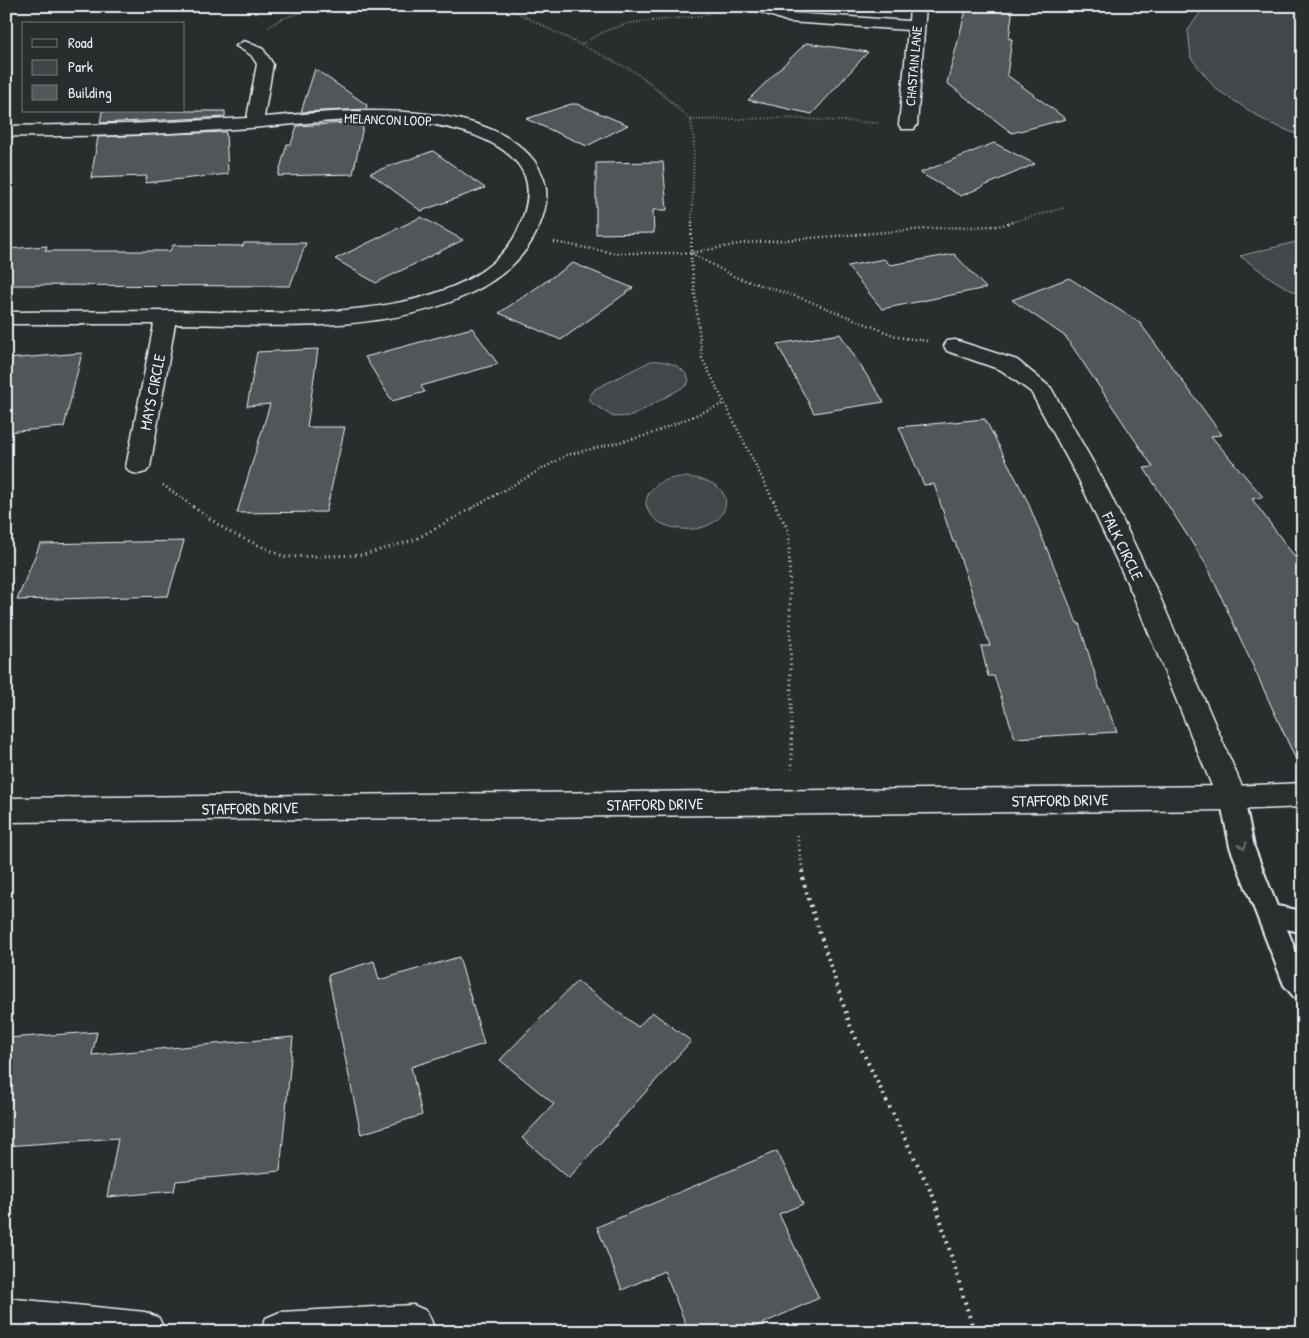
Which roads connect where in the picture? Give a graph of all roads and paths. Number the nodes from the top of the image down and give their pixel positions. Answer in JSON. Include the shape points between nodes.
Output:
{"nodes":[{"id":1,"x":318,"y":6,"type":"edge"},
{"id":2,"x":504,"y":6,"type":"edge"},
{"id":3,"x":728,"y":6,"type":"edge"},
{"id":4,"x":757,"y":6,"type":"edge"},
{"id":5,"x":918,"y":6,"type":"edge"},
{"id":6,"x":916,"y":26,"type":"junction"},
{"id":7,"x":581,"y":44,"type":"junction"},
{"id":8,"x":244,"y":46,"type":"joint"},
{"id":9,"x":691,"y":120,"type":"junction"},
{"id":10,"x":254,"y":122,"type":"junction"},
{"id":11,"x":908,"y":125,"type":"joint"},
{"id":12,"x":6,"y":130,"type":"edge"},
{"id":13,"x":1064,"y":208,"type":"dead end"},
{"id":14,"x":527,"y":235,"type":"junction"},
{"id":15,"x":691,"y":253,"type":"junction"},
{"id":16,"x":6,"y":318,"type":"edge"},
{"id":17,"x":166,"y":318,"type":"junction"},
{"id":18,"x":955,"y":346,"type":"joint"},
{"id":19,"x":725,"y":403,"type":"junction"},
{"id":20,"x":138,"y":467,"type":"joint"},
{"id":21,"x":1303,"y":795,"type":"edge"},
{"id":22,"x":1232,"y":798,"type":"junction"},
{"id":23,"x":793,"y":802,"type":"junction"},
{"id":24,"x":6,"y":810,"type":"edge"},
{"id":25,"x":1268,"y":914,"type":"junction"},
{"id":26,"x":1303,"y":922,"type":"edge"},
{"id":27,"x":1303,"y":988,"type":"edge"},
{"id":28,"x":6,"y":1318,"type":"edge"},
{"id":29,"x":413,"y":1325,"type":"dead end"},
{"id":30,"x":145,"y":1332,"type":"edge"},
{"id":31,"x":280,"y":1332,"type":"edge"},
{"id":32,"x":974,"y":1332,"type":"edge"}],
"edges":[{"from":1,"to":8,"type":"path","via":[[279,20]]},
{"from":2,"to":7,"type":"path"},
{"from":3,"to":7,"type":"path","via":[[700,16],[630,23],[607,30]]},
{"from":4,"to":6,"type":"street","via":[[789,16]]},
{"from":5,"to":6,"type":"street","name":"CHASTAIN LANE"},
{"from":6,"to":11,"type":"street","name":"CHASTAIN LANE"},
{"from":7,"to":9,"type":"path","via":[[645,79]]},
{"from":8,"to":10,"type":"street","via":[[257,52],[265,64]]},
{"from":9,"to":11,"type":"path","via":[[783,118]]},
{"from":9,"to":15,"type":"path","via":[[694,143]]},
{"from":10,"to":12,"type":"street","name":"MELANCON LOOP","via":[[125,131]]},
{"from":10,"to":14,"type":"street","name":"MELANCON LOOP","via":[[399,116],[442,121],[480,132],[509,147],[530,167],[538,187],[536,209]]},
{"from":13,"to":15,"type":"path","via":[[998,226],[745,243]]},
{"from":14,"to":15,"type":"path","via":[[614,253]]},
{"from":14,"to":17,"type":"street","name":"MELANCON LOOP","via":[[515,254],[490,274],[454,293],[402,310],[331,319]]},
{"from":15,"to":18,"type":"path","via":[[735,277],[813,302],[898,337]]},
{"from":15,"to":19,"type":"path","via":[[702,358]]},
{"from":16,"to":17,"type":"street","name":"MELANCON LOOP"},
{"from":17,"to":20,"type":"street","name":"MAYS CIRCLE"},
{"from":18,"to":22,"type":"street","name":"FALK CIRCLE","via":[[1009,365],[1040,388],[1091,480],[1146,595]]},
{"from":19,"to":20,"type":"path","via":[[648,435],[567,455],[414,540],[363,555],[285,557],[229,532]]},
{"from":19,"to":23,"type":"path","via":[[789,532]]},
{"from":21,"to":22,"type":"street","name":"STAFFORD DRIVE"},
{"from":22,"to":23,"type":"street","name":"STAFFORD DRIVE"},
{"from":22,"to":25,"type":"lane","one_way":true,"via":[[1242,848]]},
{"from":23,"to":24,"type":"street","name":"STAFFORD DRIVE"},
{"from":23,"to":32,"type":"path","via":[[805,888],[851,1028],[934,1198]]},
{"from":25,"to":26,"type":"lane"},
{"from":25,"to":27,"type":"lane","via":[[1293,977]]},
{"from":28,"to":30,"type":"street"},
{"from":29,"to":31,"type":"street"}]}
